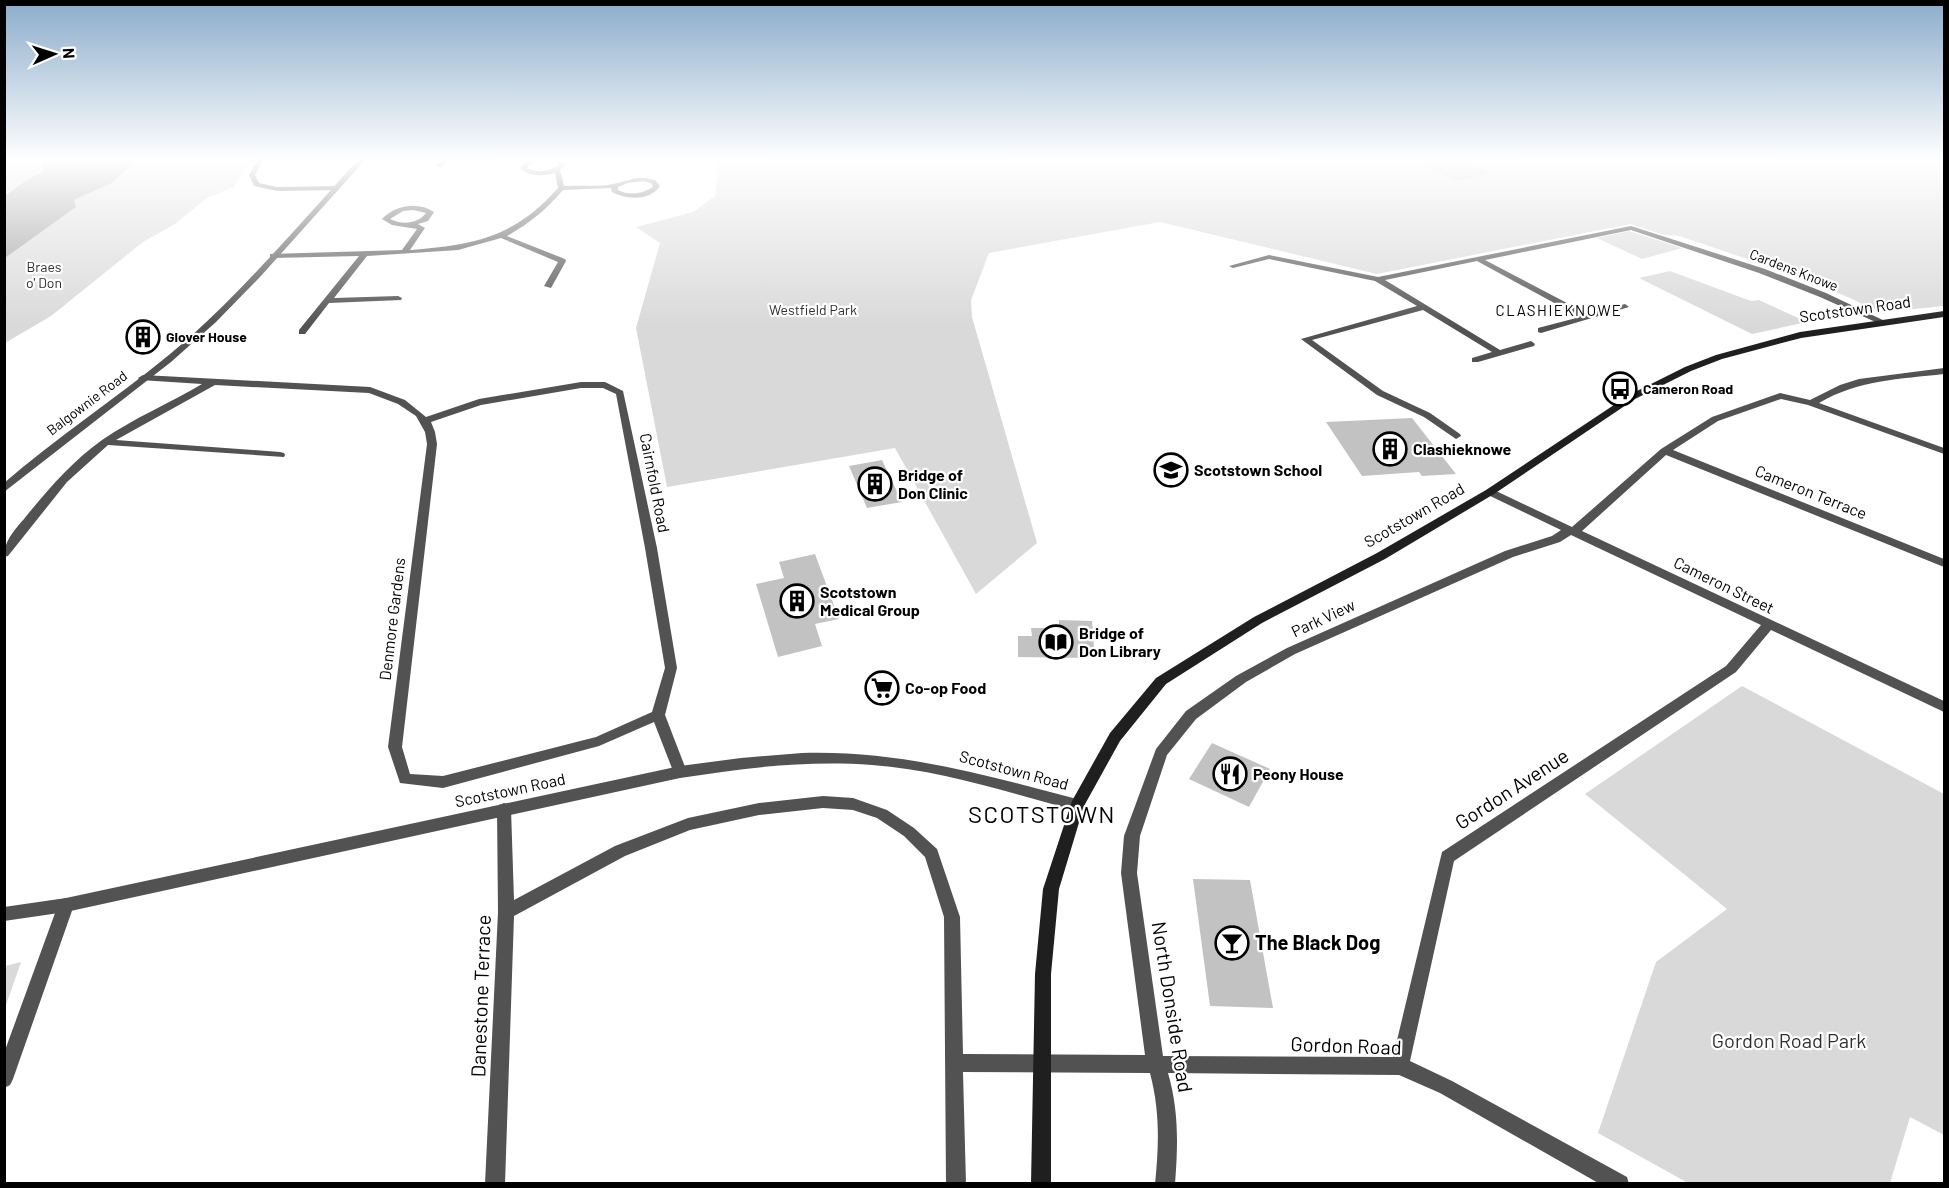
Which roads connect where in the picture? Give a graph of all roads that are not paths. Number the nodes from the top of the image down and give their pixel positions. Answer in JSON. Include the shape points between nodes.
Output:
{"nodes":[{"id":1,"x":312,"y":214,"type":"edge"},
{"id":2,"x":390,"y":214,"type":"edge"},
{"id":3,"x":428,"y":214,"type":"edge"},
{"id":4,"x":538,"y":214,"type":"edge"},
{"id":5,"x":414,"y":223,"type":"junction"},
{"id":6,"x":502,"y":236,"type":"junction"},
{"id":7,"x":404,"y":252,"type":"junction"},
{"id":8,"x":365,"y":254,"type":"junction"},
{"id":9,"x":273,"y":256,"type":"junction"},
{"id":10,"x":1478,"y":259,"type":"junction"},
{"id":11,"x":1233,"y":266,"type":"dead end"},
{"id":12,"x":1378,"y":279,"type":"junction"},
{"id":13,"x":548,"y":286,"type":"dead end"},
{"id":14,"x":398,"y":298,"type":"dead end"},
{"id":15,"x":327,"y":301,"type":"junction"},
{"id":16,"x":1424,"y":307,"type":"junction"},
{"id":17,"x":1625,"y":307,"type":"dead end"},
{"id":18,"x":1944,"y":314,"type":"edge"},
{"id":19,"x":1587,"y":317,"type":"junction"},
{"id":20,"x":1883,"y":322,"type":"junction"},
{"id":21,"x":1541,"y":330,"type":"dead end"},
{"id":22,"x":302,"y":332,"type":"dead end"},
{"id":23,"x":1531,"y":344,"type":"dead end"},
{"id":24,"x":1499,"y":353,"type":"junction"},
{"id":25,"x":1475,"y":360,"type":"dead end"},
{"id":26,"x":1944,"y":371,"type":"edge"},
{"id":27,"x":143,"y":378,"type":"junction"},
{"id":28,"x":215,"y":381,"type":"junction"},
{"id":29,"x":1811,"y":403,"type":"junction"},
{"id":30,"x":426,"y":420,"type":"junction"},
{"id":31,"x":1456,"y":436,"type":"dead end"},
{"id":32,"x":107,"y":442,"type":"junction"},
{"id":33,"x":1665,"y":451,"type":"junction"},
{"id":34,"x":1944,"y":452,"type":"edge"},
{"id":35,"x":280,"y":455,"type":"dead end"},
{"id":36,"x":4,"y":489,"type":"edge"},
{"id":37,"x":1490,"y":492,"type":"junction"},
{"id":38,"x":1573,"y":531,"type":"junction"},
{"id":39,"x":4,"y":553,"type":"edge"},
{"id":40,"x":1944,"y":563,"type":"edge"},
{"id":41,"x":1768,"y":625,"type":"junction"},
{"id":42,"x":1944,"y":707,"type":"edge"},
{"id":43,"x":658,"y":715,"type":"junction"},
{"id":44,"x":680,"y":772,"type":"junction"},
{"id":45,"x":1142,"y":802,"type":"joint"},
{"id":46,"x":1077,"y":805,"type":"junction"},
{"id":47,"x":504,"y":809,"type":"junction"},
{"id":48,"x":66,"y":905,"type":"junction"},
{"id":49,"x":506,"y":912,"type":"junction"},
{"id":50,"x":4,"y":914,"type":"edge"},
{"id":51,"x":956,"y":1063,"type":"junction"},
{"id":52,"x":1042,"y":1063,"type":"junction"},
{"id":53,"x":1157,"y":1066,"type":"junction"},
{"id":54,"x":1400,"y":1066,"type":"junction"},
{"id":55,"x":4,"y":1078,"type":"edge"},
{"id":56,"x":495,"y":1184,"type":"edge"},
{"id":57,"x":956,"y":1184,"type":"edge"},
{"id":58,"x":1041,"y":1184,"type":"edge"},
{"id":59,"x":1165,"y":1184,"type":"edge"},
{"id":60,"x":1620,"y":1184,"type":"edge"}],
"edges":[{"from":1,"to":9,"type":"street","name":"Balgownie Road"},
{"from":2,"to":5,"type":"street","via":[[386,219],[395,224]]},
{"from":3,"to":5,"type":"street"},
{"from":4,"to":6,"type":"street"},
{"from":5,"to":7,"type":"street","via":[[421,228]]},
{"from":6,"to":7,"type":"street","via":[[466,247]]},
{"from":6,"to":13,"type":"street","via":[[562,261]]},
{"from":7,"to":8,"type":"street"},
{"from":8,"to":9,"type":"street"},
{"from":8,"to":15,"type":"street"},
{"from":9,"to":27,"type":"street","name":"Balgownie Road","via":[[220,314]]},
{"from":10,"to":12,"type":"street","name":"Cardens Knowe"},
{"from":10,"to":19,"type":"street"},
{"from":10,"to":20,"type":"street","name":"Cardens Knowe","via":[[1631,228],[1762,271]]},
{"from":11,"to":12,"type":"street","via":[[1269,257]]},
{"from":12,"to":16,"type":"street"},
{"from":14,"to":15,"type":"street"},
{"from":15,"to":22,"type":"street"},
{"from":16,"to":24,"type":"street"},
{"from":16,"to":31,"type":"street","via":[[1305,339],[1380,393],[1427,414]]},
{"from":17,"to":19,"type":"street"},
{"from":18,"to":20,"type":"main road","name":"Scotstown Road"},
{"from":19,"to":21,"type":"street"},
{"from":20,"to":37,"type":"main road","name":"Scotstown Road","via":[[1765,343],[1688,369],[1632,397]]},
{"from":23,"to":24,"type":"street"},
{"from":24,"to":25,"type":"street"},
{"from":26,"to":29,"type":"street","via":[[1856,381]]},
{"from":27,"to":28,"type":"street"},
{"from":27,"to":36,"type":"street","name":"Balgownie Road","via":[[43,454]]},
{"from":28,"to":30,"type":"street","via":[[370,390],[399,399]]},
{"from":28,"to":32,"type":"street"},
{"from":29,"to":33,"type":"street","via":[[1780,396],[1715,419]]},
{"from":29,"to":34,"type":"street"},
{"from":30,"to":43,"type":"street","name":"Cairnfold Road","via":[[479,402],[581,385],[605,385],[620,393],[671,668]]},
{"from":30,"to":43,"type":"street","name":"Denmore Gardens","via":[[432,431],[432,444],[395,747],[405,779],[444,782],[599,741]]},
{"from":32,"to":35,"type":"street"},
{"from":32,"to":39,"type":"street","via":[[57,485]]},
{"from":33,"to":38,"type":"street"},
{"from":33,"to":40,"type":"street","name":"Cameron Terrace"},
{"from":37,"to":38,"type":"street","name":"Cameron Street"},
{"from":37,"to":46,"type":"main road","name":"Scotstown Road","via":[[1381,556],[1258,620],[1161,681],[1115,737]]},
{"from":38,"to":41,"type":"street","name":"Cameron Street"},
{"from":38,"to":45,"type":"street","name":"Park View","via":[[1414,594],[1291,651],[1241,679],[1191,715],[1161,753]]},
{"from":41,"to":42,"type":"street","name":"Cameron Street"},
{"from":41,"to":54,"type":"street","name":"Gordon Avenue","via":[[1731,669],[1447,857]]},
{"from":43,"to":44,"type":"street"},
{"from":44,"to":46,"type":"street","name":"Scotstown Road","via":[[764,760],[845,758],[936,768]]},
{"from":44,"to":47,"type":"street","name":"Scotstown Road"},
{"from":45,"to":53,"type":"street","name":"North Donside Road","via":[[1132,836],[1129,873]]},
{"from":46,"to":52,"type":"main road","via":[[1051,889],[1043,974]]},
{"from":47,"to":48,"type":"street","name":"Scotstown Road"},
{"from":47,"to":49,"type":"street","name":"Danestone Terrace"},
{"from":48,"to":50,"type":"street","name":"Scotstown Road"},
{"from":48,"to":55,"type":"street"},
{"from":49,"to":51,"type":"street","via":[[620,851],[688,824],[759,809],[823,802],[853,804],[882,814],[932,854],[952,917]]},
{"from":49,"to":56,"type":"street","name":"Danestone Terrace"},
{"from":51,"to":52,"type":"street","name":"Gordon Road"},
{"from":51,"to":57,"type":"street"},
{"from":52,"to":53,"type":"street","name":"Gordon Road"},
{"from":52,"to":58,"type":"main road"},
{"from":53,"to":54,"type":"street","name":"Gordon Road"},
{"from":53,"to":59,"type":"street","name":"North Donside Road","via":[[1168,1137]]},
{"from":54,"to":60,"type":"street","name":"Gordon Road","via":[[1446,1087]]}]}
